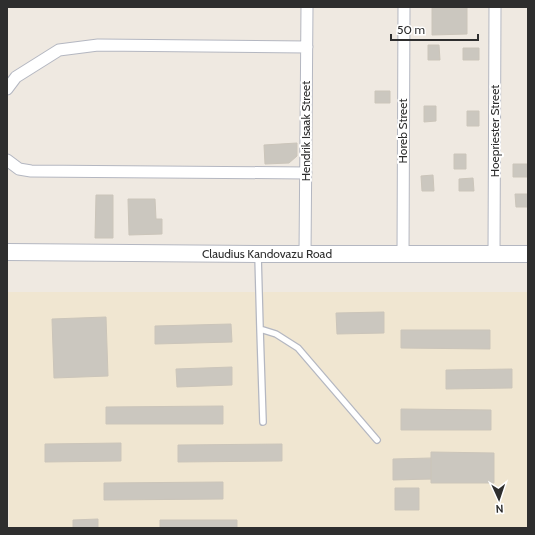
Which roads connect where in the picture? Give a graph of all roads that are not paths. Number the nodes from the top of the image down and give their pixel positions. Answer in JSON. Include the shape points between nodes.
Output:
{"nodes":[{"id":1,"x":307,"y":7,"type":"edge"},
{"id":2,"x":404,"y":7,"type":"edge"},
{"id":3,"x":495,"y":7,"type":"edge"},
{"id":4,"x":307,"y":47,"type":"junction"},
{"id":5,"x":7,"y":89,"type":"edge"},
{"id":6,"x":7,"y":160,"type":"edge"},
{"id":7,"x":306,"y":173,"type":"junction"},
{"id":8,"x":7,"y":252,"type":"edge"},
{"id":9,"x":258,"y":254,"type":"junction"},
{"id":10,"x":305,"y":254,"type":"junction"},
{"id":11,"x":403,"y":254,"type":"junction"},
{"id":12,"x":494,"y":254,"type":"junction"},
{"id":13,"x":528,"y":254,"type":"edge"},
{"id":14,"x":260,"y":329,"type":"junction"},
{"id":15,"x":263,"y":422,"type":"dead end"},
{"id":16,"x":377,"y":440,"type":"dead end"}],
"edges":[{"from":1,"to":4,"type":"street","name":"Hendrik Isaak Street"},
{"from":2,"to":11,"type":"street","name":"Horeb Street"},
{"from":3,"to":12,"type":"street","name":"Hoepriester Street"},
{"from":4,"to":5,"type":"street","via":[[98,45],[59,50],[16,77]]},
{"from":4,"to":7,"type":"street","name":"Hendrik Isaak Street"},
{"from":6,"to":7,"type":"street","via":[[19,169],[31,171]]},
{"from":7,"to":10,"type":"street","name":"Hendrik Isaak Street"},
{"from":8,"to":9,"type":"street","name":"Claudius Kandovazu Road"},
{"from":9,"to":10,"type":"street","name":"Claudius Kandovazu Road"},
{"from":9,"to":14,"type":"lane"},
{"from":10,"to":11,"type":"street","name":"Claudius Kandovazu Road"},
{"from":11,"to":12,"type":"street","name":"Claudius Kandovazu Road"},
{"from":12,"to":13,"type":"street","name":"Claudius Kandovazu Road"},
{"from":14,"to":15,"type":"lane"},
{"from":14,"to":16,"type":"lane","via":[[276,334],[298,348]]}]}
